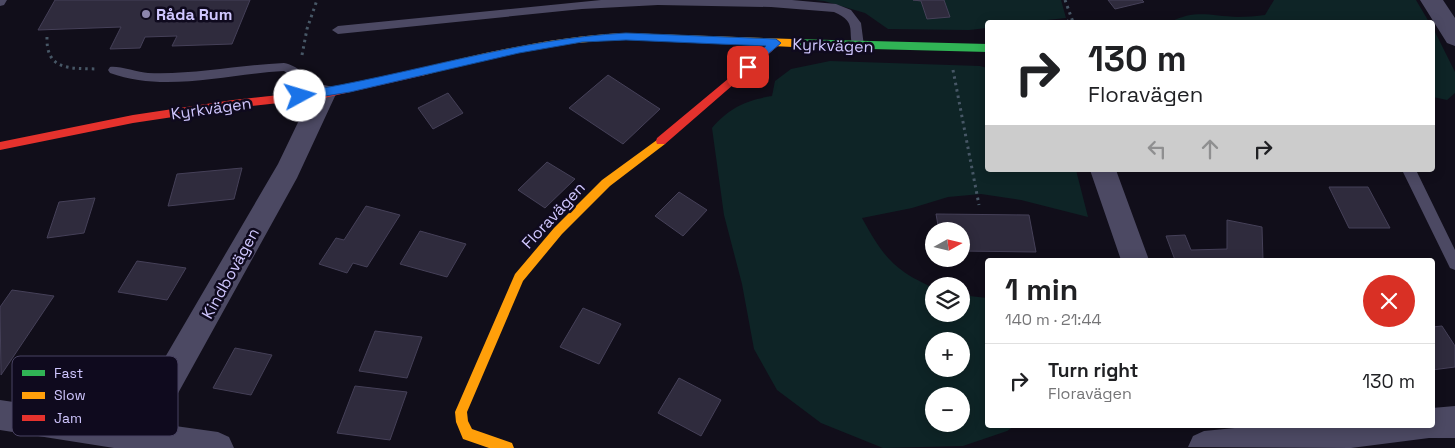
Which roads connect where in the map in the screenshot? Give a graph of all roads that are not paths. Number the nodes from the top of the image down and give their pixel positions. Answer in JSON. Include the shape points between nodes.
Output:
{"nodes":[{"id":1,"x":1431,"y":0,"type":"edge"},
{"id":2,"x":338,"y":30,"type":"dead end"},
{"id":3,"x":1455,"y":37,"type":"edge"},
{"id":4,"x":776,"y":43,"type":"junction"},
{"id":5,"x":858,"y":46,"type":"junction"},
{"id":6,"x":985,"y":48,"type":"edge"},
{"id":7,"x":114,"y":70,"type":"road end"},
{"id":8,"x":312,"y":95,"type":"junction"},
{"id":9,"x":0,"y":146,"type":"edge"},
{"id":10,"x":1104,"y":172,"type":"edge"},
{"id":11,"x":1410,"y":172,"type":"edge"},
{"id":12,"x":1134,"y":258,"type":"edge"},
{"id":13,"x":1455,"y":264,"type":"edge"},
{"id":14,"x":178,"y":363,"type":"edge"},
{"id":15,"x":1455,"y":422,"type":"edge"},
{"id":16,"x":1435,"y":424,"type":"edge"},
{"id":17,"x":1380,"y":428,"type":"edge"},
{"id":18,"x":468,"y":434,"type":"junction"},
{"id":19,"x":103,"y":436,"type":"edge"},
{"id":20,"x":1202,"y":440,"type":"edge"},
{"id":21,"x":133,"y":442,"type":"edge"},
{"id":22,"x":218,"y":448,"type":"edge"},
{"id":23,"x":454,"y":448,"type":"edge"},
{"id":24,"x":507,"y":448,"type":"edge"}],
"edges":[{"from":1,"to":3,"type":"street"},
{"from":2,"to":5,"type":"lane","via":[[582,5],[658,1],[771,3],[836,8],[847,13],[856,26]]},
{"from":4,"to":5,"type":"street","name":"Kyrkvägen"},
{"from":4,"to":8,"type":"street","name":"Kyrkvägen","via":[[626,36],[582,39],[519,49]]},
{"from":4,"to":18,"type":"street","name":"Floravägen","via":[[686,122],[606,183],[530,263],[505,306],[461,412]]},
{"from":5,"to":6,"type":"street","name":"Kyrkvägen"},
{"from":7,"to":8,"type":"lane","via":[[137,77],[159,77],[272,67],[294,69]]},
{"from":8,"to":9,"type":"street","name":"Kyrkvägen","via":[[133,119]]},
{"from":8,"to":14,"type":"street","name":"Kindbovägen","via":[[288,170]]},
{"from":10,"to":12,"type":"street"},
{"from":11,"to":13,"type":"lane"},
{"from":15,"to":16,"type":"street"},
{"from":17,"to":20,"type":"street"},
{"from":18,"to":23,"type":"lane"},
{"from":18,"to":24,"type":"street"},
{"from":19,"to":21,"type":"street"},
{"from":21,"to":22,"type":"street"}]}
